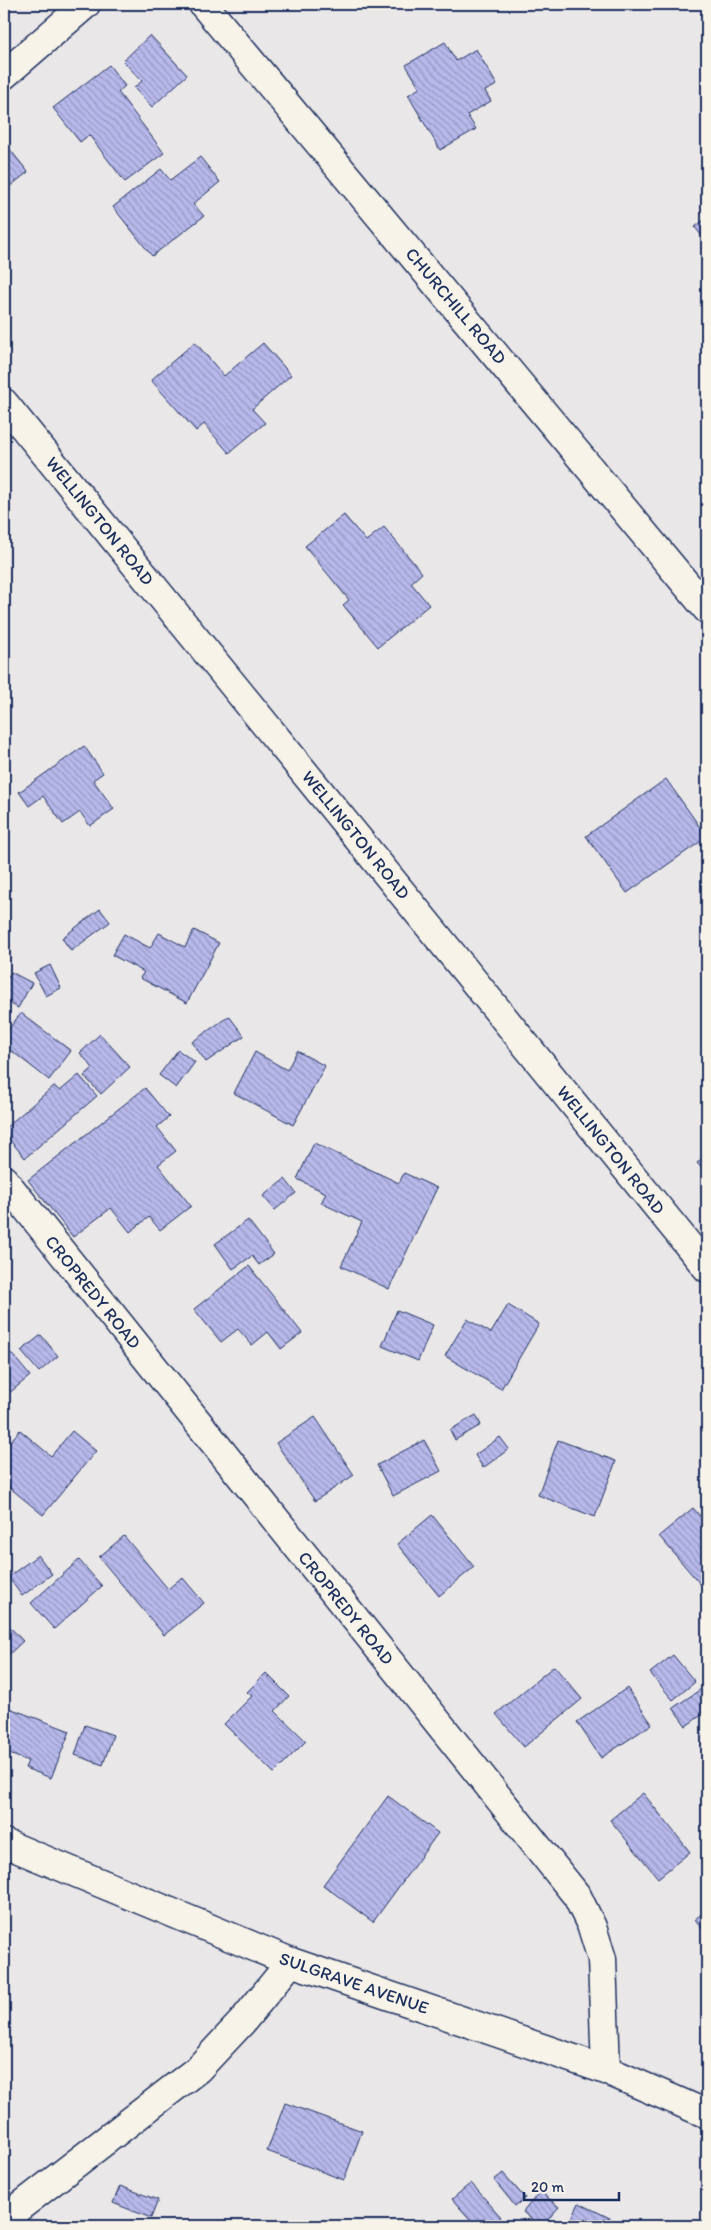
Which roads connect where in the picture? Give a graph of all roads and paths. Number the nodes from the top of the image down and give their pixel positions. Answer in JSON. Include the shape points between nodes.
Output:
{"nodes":[{"id":1,"x":86,"y":4,"type":"edge"},
{"id":2,"x":203,"y":4,"type":"edge"},
{"id":3,"x":4,"y":75,"type":"edge"},
{"id":4,"x":4,"y":403,"type":"edge"},
{"id":5,"x":707,"y":609,"type":"edge"},
{"id":6,"x":4,"y":1180,"type":"edge"},
{"id":7,"x":707,"y":1268,"type":"edge"},
{"id":8,"x":4,"y":1843,"type":"edge"},
{"id":9,"x":291,"y":1962,"type":"junction"},
{"id":10,"x":606,"y":2070,"type":"junction"},
{"id":11,"x":707,"y":2114,"type":"edge"},
{"id":12,"x":4,"y":2219,"type":"edge"}],
"edges":[{"from":1,"to":3,"type":"street"},
{"from":2,"to":5,"type":"street","name":"CHURCHILL ROAD"},
{"from":4,"to":7,"type":"street","name":"WELLINGTON ROAD"},
{"from":6,"to":10,"type":"street","name":"CROPREDY ROAD","via":[[577,1896],[592,1927],[602,1959]]},
{"from":8,"to":9,"type":"street","name":"SULGRAVE AVENUE"},
{"from":9,"to":10,"type":"street","name":"SULGRAVE AVENUE"},
{"from":9,"to":12,"type":"street","via":[[198,2069]]},
{"from":10,"to":11,"type":"street","name":"SULGRAVE AVENUE"}]}
